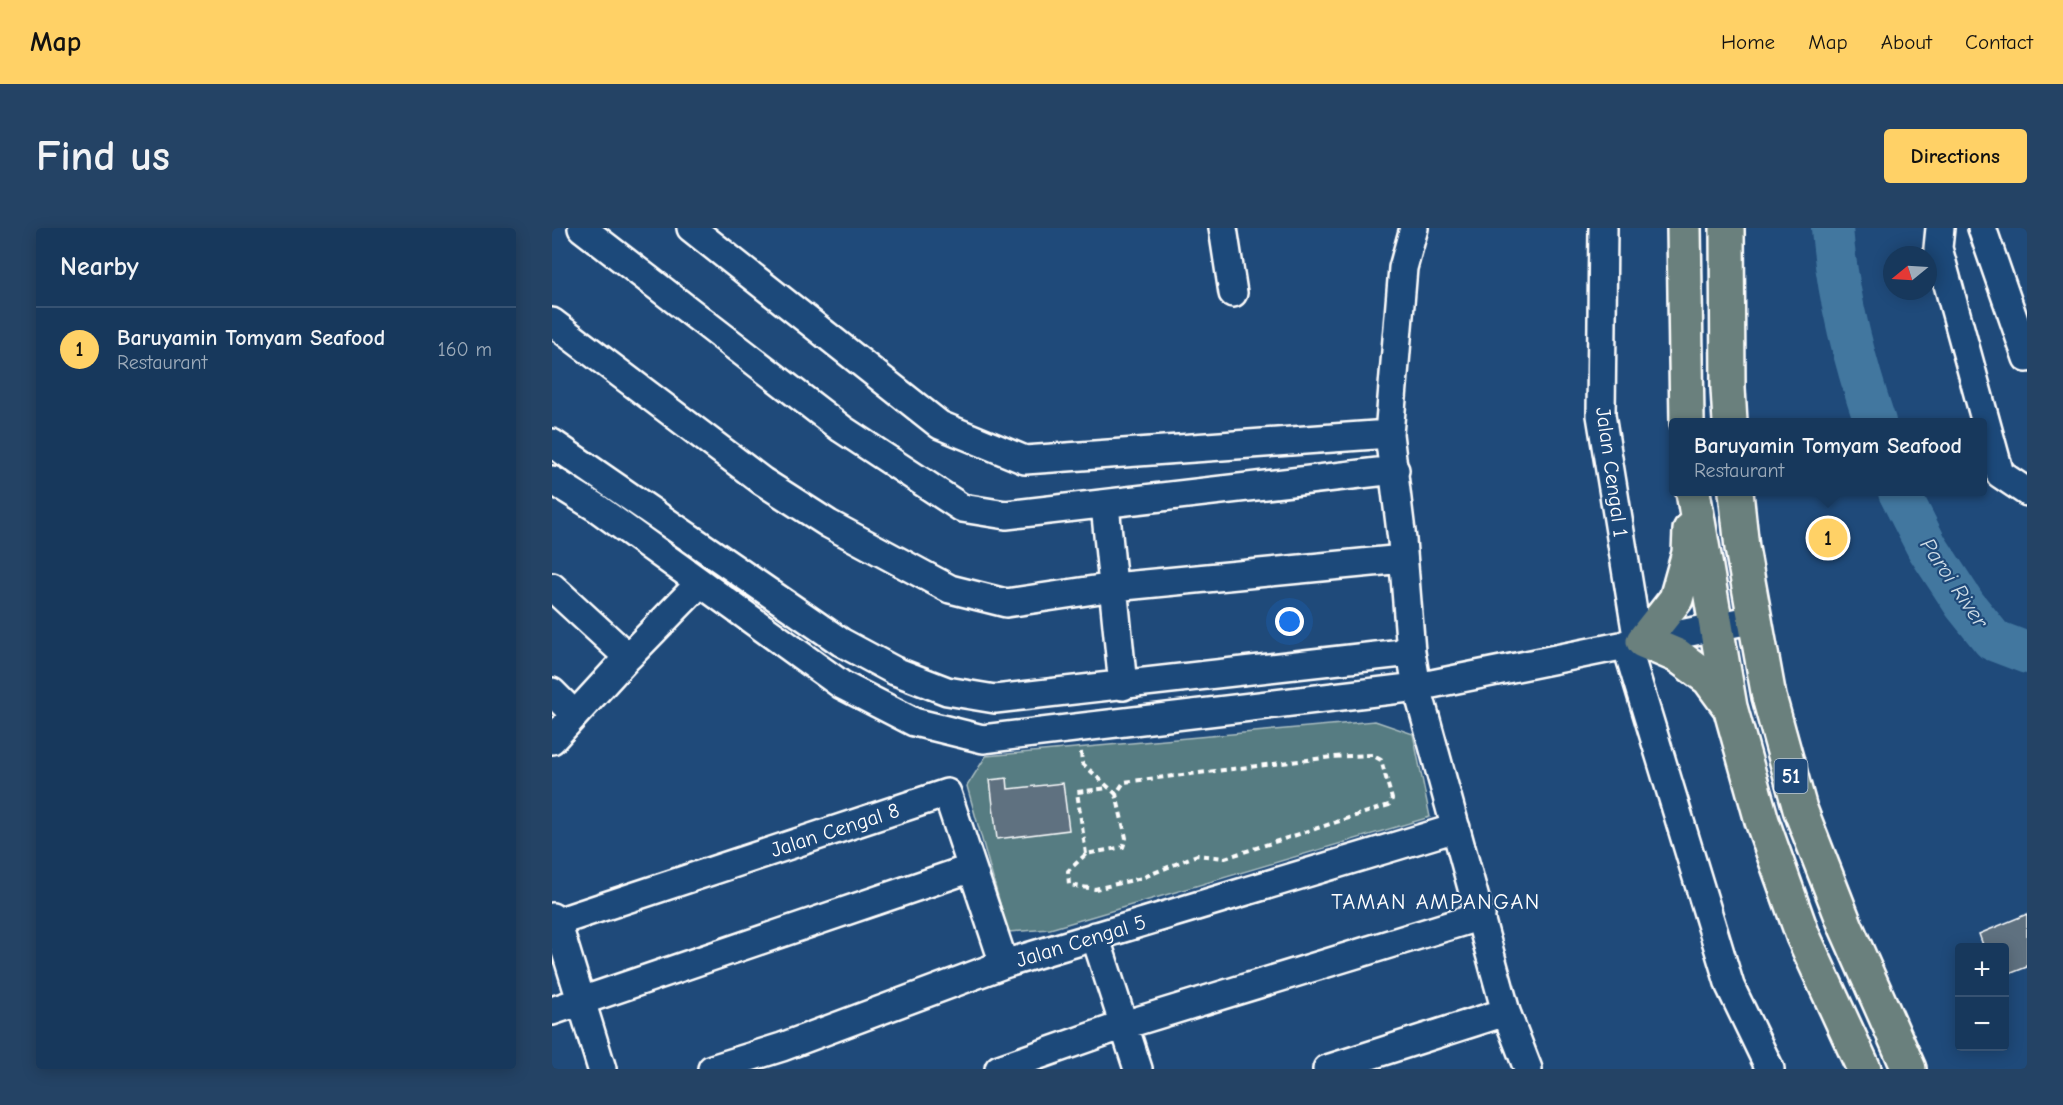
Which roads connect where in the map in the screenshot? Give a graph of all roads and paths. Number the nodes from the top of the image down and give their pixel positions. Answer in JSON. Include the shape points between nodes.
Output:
{"nodes":[{"id":1,"x":582,"y":228,"type":"edge"},
{"id":2,"x":691,"y":228,"type":"edge"},
{"id":3,"x":1224,"y":228,"type":"edge"},
{"id":4,"x":1414,"y":228,"type":"edge"},
{"id":5,"x":1603,"y":228,"type":"edge"},
{"id":6,"x":1684,"y":228,"type":"edge"},
{"id":7,"x":1727,"y":228,"type":"edge"},
{"id":8,"x":1940,"y":228,"type":"edge"},
{"id":9,"x":1982,"y":228,"type":"edge"},
{"id":10,"x":1233,"y":293,"type":"dead end"},
{"id":11,"x":552,"y":322,"type":"edge"},
{"id":12,"x":2027,"y":358,"type":"edge"},
{"id":13,"x":1687,"y":418,"type":"edge"},
{"id":14,"x":1730,"y":418,"type":"edge"},
{"id":15,"x":1985,"y":418,"type":"edge"},
{"id":16,"x":1987,"y":427,"type":"edge"},
{"id":17,"x":1389,"y":434,"type":"junction"},
{"id":18,"x":552,"y":443,"type":"edge"},
{"id":19,"x":1395,"y":470,"type":"junction"},
{"id":20,"x":552,"y":480,"type":"edge"},
{"id":21,"x":2027,"y":492,"type":"edge"},
{"id":22,"x":1693,"y":496,"type":"edge"},
{"id":23,"x":1694,"y":496,"type":"edge"},
{"id":24,"x":1736,"y":496,"type":"edge"},
{"id":25,"x":1105,"y":505,"type":"junction"},
{"id":26,"x":1403,"y":559,"type":"junction"},
{"id":27,"x":700,"y":583,"type":"junction"},
{"id":28,"x":552,"y":587,"type":"edge"},
{"id":29,"x":1114,"y":588,"type":"junction"},
{"id":30,"x":1755,"y":619,"type":"junction"},
{"id":31,"x":1716,"y":626,"type":"junction"},
{"id":32,"x":1636,"y":642,"type":"junction"},
{"id":33,"x":1411,"y":652,"type":"junction"},
{"id":34,"x":628,"y":657,"type":"junction"},
{"id":35,"x":1123,"y":686,"type":"junction"},
{"id":36,"x":1416,"y":687,"type":"junction"},
{"id":37,"x":552,"y":692,"type":"edge"},
{"id":38,"x":1730,"y":707,"type":"junction"},
{"id":39,"x":575,"y":715,"type":"junction"},
{"id":40,"x":1080,"y":727,"type":"junction"},
{"id":41,"x":552,"y":740,"type":"edge"},
{"id":42,"x":1110,"y":788,"type":"junction"},
{"id":43,"x":1116,"y":794,"type":"junction"},
{"id":44,"x":1456,"y":828,"type":"junction"},
{"id":45,"x":1086,"y":854,"type":"junction"},
{"id":46,"x":972,"y":868,"type":"junction"},
{"id":47,"x":1481,"y":916,"type":"junction"},
{"id":48,"x":554,"y":919,"type":"edge"},
{"id":49,"x":1095,"y":936,"type":"junction"},
{"id":50,"x":1004,"y":964,"type":"junction"},
{"id":51,"x":582,"y":1002,"type":"junction"},
{"id":52,"x":552,"y":1011,"type":"edge"},
{"id":53,"x":1506,"y":1012,"type":"junction"},
{"id":54,"x":1124,"y":1025,"type":"junction"},
{"id":55,"x":786,"y":1058,"type":"edge"},
{"id":56,"x":602,"y":1069,"type":"edge"},
{"id":57,"x":711,"y":1069,"type":"edge"},
{"id":58,"x":999,"y":1069,"type":"edge"},
{"id":59,"x":1138,"y":1069,"type":"edge"},
{"id":60,"x":1327,"y":1069,"type":"edge"},
{"id":61,"x":1528,"y":1069,"type":"edge"},
{"id":62,"x":1770,"y":1069,"type":"edge"},
{"id":63,"x":1864,"y":1069,"type":"edge"},
{"id":64,"x":1909,"y":1069,"type":"edge"}],
"edges":[{"from":1,"to":25,"type":"street","via":[[842,429],[962,508],[1006,515]]},
{"from":2,"to":17,"type":"street","via":[[940,425],[1025,460]]},
{"from":3,"to":10,"type":"street"},
{"from":4,"to":17,"type":"street","via":[[1402,268]]},
{"from":5,"to":32,"type":"street","name":"Jalan Cengal 1","via":[[1601,415]]},
{"from":6,"to":13,"type":"highway"},
{"from":7,"to":14,"type":"highway"},
{"from":8,"to":15,"type":"street","via":[[1938,248]]},
{"from":9,"to":12,"type":"street"},
{"from":11,"to":29,"type":"street","via":[[762,481],[829,524],[950,589],[1006,603]]},
{"from":16,"to":21,"type":"street","via":[[2000,474]]},
{"from":17,"to":19,"type":"street"},
{"from":18,"to":35,"type":"street","via":[[841,642],[896,671],[947,691],[995,699]]},
{"from":19,"to":25,"type":"street"},
{"from":19,"to":26,"type":"street"},
{"from":20,"to":27,"type":"street"},
{"from":22,"to":32,"type":"highway","via":[[1689,553],[1676,598]]},
{"from":23,"to":31,"type":"highway","number":"51"},
{"from":24,"to":30,"type":"highway","number":"51"},
{"from":25,"to":29,"type":"street"},
{"from":26,"to":29,"type":"street"},
{"from":26,"to":33,"type":"street"},
{"from":27,"to":34,"type":"street"},
{"from":27,"to":40,"type":"street","via":[[842,685],[914,722],[983,739]]},
{"from":28,"to":34,"type":"street"},
{"from":29,"to":35,"type":"street"},
{"from":30,"to":31,"type":"street"},
{"from":30,"to":64,"type":"highway","number":"51","via":[[1769,697],[1800,809],[1846,927]]},
{"from":31,"to":32,"type":"street"},
{"from":31,"to":38,"type":"highway","number":"51"},
{"from":32,"to":36,"type":"street"},
{"from":32,"to":38,"type":"highway","via":[[1678,656],[1709,679]]},
{"from":32,"to":62,"type":"street","name":"Jalan Cengal 1","via":[[1730,986]]},
{"from":33,"to":35,"type":"street"},
{"from":33,"to":36,"type":"street"},
{"from":34,"to":39,"type":"street"},
{"from":36,"to":40,"type":"street"},
{"from":36,"to":44,"type":"street"},
{"from":37,"to":39,"type":"street"},
{"from":38,"to":63,"type":"highway","number":"51","via":[[1762,821],[1803,936]]},
{"from":39,"to":41,"type":"street"},
{"from":40,"to":42,"type":"path","via":[[1082,764]]},
{"from":42,"to":43,"type":"path"},
{"from":42,"to":45,"type":"path","via":[[1077,792]]},
{"from":43,"to":45,"type":"path","via":[[1126,838],[1123,847]]},
{"from":43,"to":45,"type":"path","via":[[1124,782],[1372,755],[1381,760],[1392,799],[1389,805],[1225,858],[1197,855],[1142,878],[1095,889],[1069,885],[1068,871]]},
{"from":44,"to":47,"type":"street"},
{"from":44,"to":49,"type":"street","name":"Jalan Cengal 5"},
{"from":46,"to":48,"type":"street","name":"Jalan Cengal 8","via":[[947,793]]},
{"from":46,"to":50,"type":"street","name":"Jalan Cengal 8"},
{"from":46,"to":51,"type":"street"},
{"from":47,"to":53,"type":"street"},
{"from":47,"to":54,"type":"street"},
{"from":48,"to":51,"type":"street"},
{"from":49,"to":50,"type":"street","name":"Jalan Cengal 5"},
{"from":49,"to":54,"type":"street"},
{"from":50,"to":55,"type":"street","name":"Jalan Cengal 5"},
{"from":51,"to":52,"type":"street"},
{"from":51,"to":56,"type":"street"},
{"from":53,"to":60,"type":"street"},
{"from":53,"to":61,"type":"street"},
{"from":54,"to":58,"type":"street"},
{"from":54,"to":59,"type":"street"},
{"from":55,"to":57,"type":"street","name":"Jalan Cengal 5"}]}
